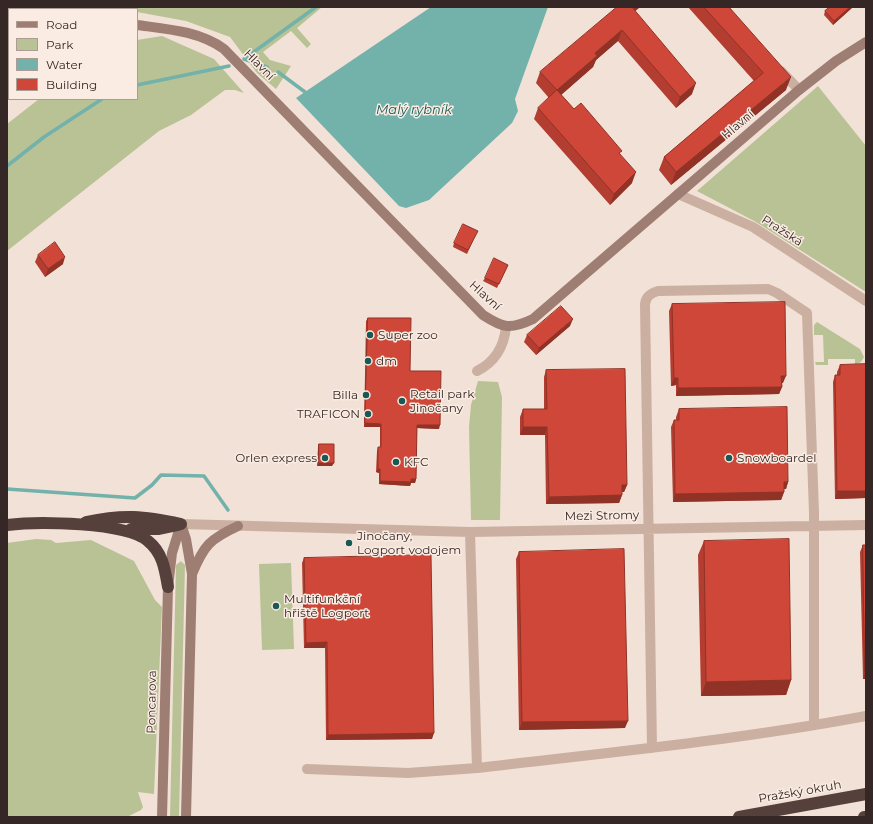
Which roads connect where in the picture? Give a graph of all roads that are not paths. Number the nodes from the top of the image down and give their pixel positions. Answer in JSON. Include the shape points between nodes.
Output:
{"nodes":[{"id":1,"x":138,"y":25,"type":"edge"},
{"id":2,"x":866,"y":42,"type":"edge"},
{"id":3,"x":772,"y":60,"type":"edge"},
{"id":4,"x":799,"y":90,"type":"junction"},
{"id":5,"x":678,"y":194,"type":"junction"},
{"id":6,"x":866,"y":300,"type":"edge"},
{"id":7,"x":506,"y":327,"type":"junction"},
{"id":8,"x":477,"y":371,"type":"dead end"},
{"id":9,"x":75,"y":524,"type":"junction"},
{"id":10,"x":181,"y":524,"type":"junction"},
{"id":11,"x":7,"y":525,"type":"edge"},
{"id":12,"x":866,"y":525,"type":"edge"},
{"id":13,"x":238,"y":526,"type":"junction"},
{"id":14,"x":814,"y":526,"type":"junction"},
{"id":15,"x":650,"y":528,"type":"junction"},
{"id":16,"x":115,"y":529,"type":"junction"},
{"id":17,"x":470,"y":532,"type":"junction"},
{"id":18,"x":192,"y":574,"type":"junction"},
{"id":19,"x":168,"y":587,"type":"junction"},
{"id":20,"x":866,"y":716,"type":"edge"},
{"id":21,"x":814,"y":726,"type":"junction"},
{"id":22,"x":652,"y":748,"type":"junction"},
{"id":23,"x":477,"y":768,"type":"junction"},
{"id":24,"x":307,"y":769,"type":"dead end"},
{"id":25,"x":866,"y":794,"type":"edge"},
{"id":26,"x":162,"y":817,"type":"edge"},
{"id":27,"x":186,"y":817,"type":"edge"},
{"id":28,"x":739,"y":817,"type":"edge"}],
"edges":[{"from":1,"to":7,"type":"street","name":"Hlavní","via":[[183,32],[214,42],[224,49],[483,315]]},
{"from":2,"to":4,"type":"street","name":"Hlavní","via":[[836,61]]},
{"from":3,"to":4,"type":"street"},
{"from":4,"to":5,"type":"street","name":"Hlavní"},
{"from":5,"to":6,"type":"street","name":"Pražská","via":[[753,227]]},
{"from":5,"to":7,"type":"street","name":"Hlavní","via":[[533,319],[520,326]]},
{"from":7,"to":8,"type":"street","via":[[502,346],[495,358]]},
{"from":9,"to":10,"type":"highway","via":[[130,516]]},
{"from":9,"to":11,"type":"highway"},
{"from":9,"to":16,"type":"highway"},
{"from":10,"to":13,"type":"street","name":"Mezi Stromy"},
{"from":10,"to":16,"type":"highway","via":[[159,529]]},
{"from":10,"to":18,"type":"street"},
{"from":10,"to":19,"type":"street","name":"Poncarova","via":[[172,554]]},
{"from":12,"to":14,"type":"street","name":"Mezi Stromy"},
{"from":13,"to":17,"type":"street","name":"Mezi Stromy"},
{"from":13,"to":18,"type":"street","via":[[223,533],[206,546]]},
{"from":14,"to":15,"type":"street","name":"Mezi Stromy"},
{"from":14,"to":15,"type":"street","via":[[807,313],[772,290],[761,289],[658,291],[645,300]]},
{"from":14,"to":21,"type":"street"},
{"from":15,"to":17,"type":"street","name":"Mezi Stromy"},
{"from":15,"to":22,"type":"street"},
{"from":16,"to":19,"type":"highway","via":[[137,534],[153,546],[163,562]]},
{"from":17,"to":23,"type":"street"},
{"from":18,"to":27,"type":"street"},
{"from":19,"to":26,"type":"street","name":"Poncarova"},
{"from":20,"to":21,"type":"street"},
{"from":21,"to":22,"type":"street"},
{"from":22,"to":23,"type":"street"},
{"from":23,"to":24,"type":"street","via":[[408,773]]},
{"from":25,"to":28,"type":"highway","name":"Pražský okruh"}]}
